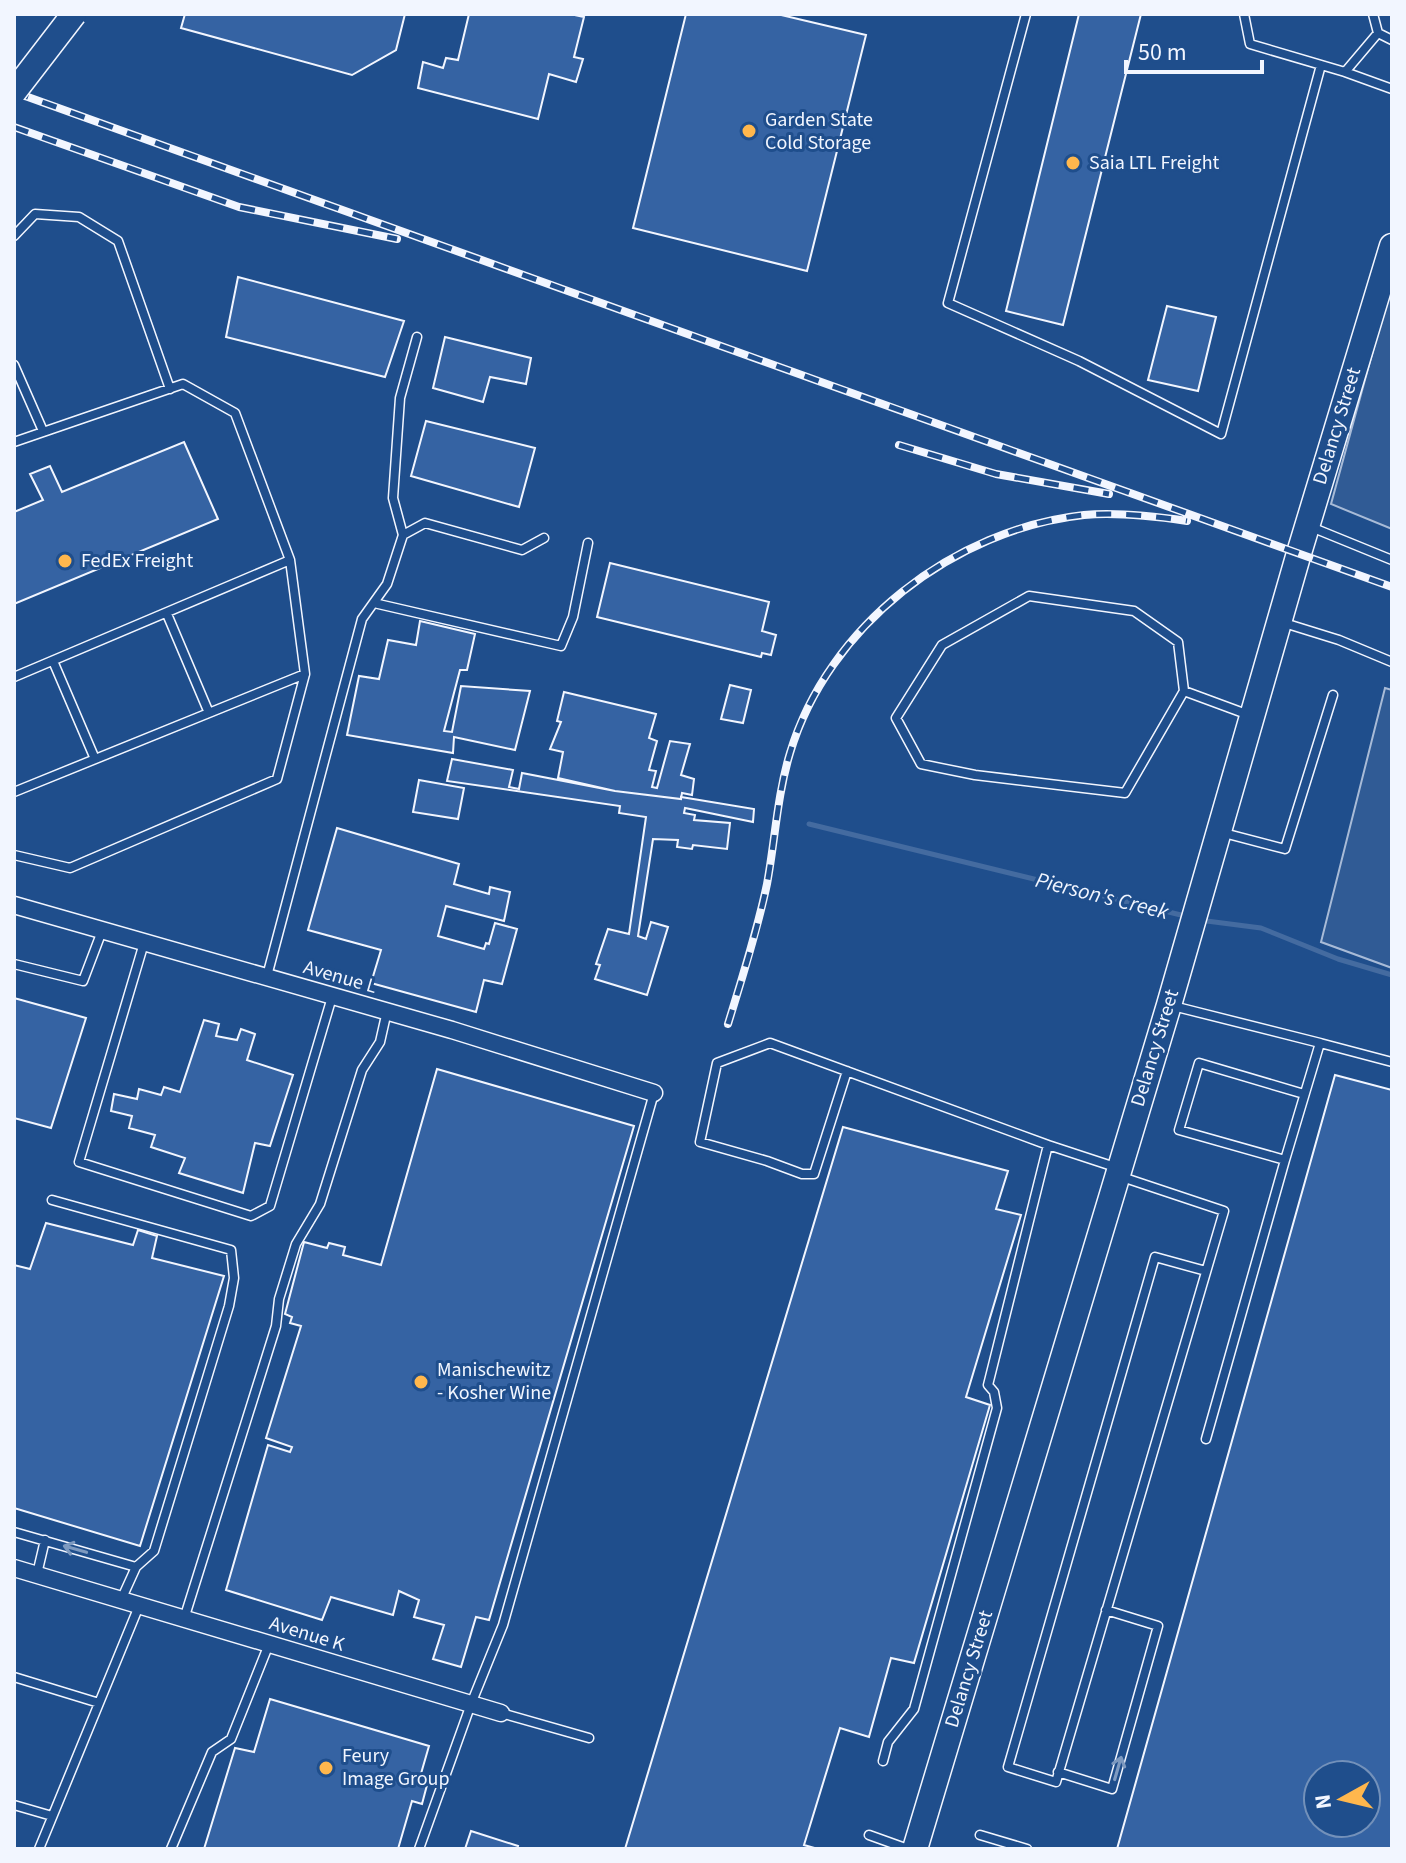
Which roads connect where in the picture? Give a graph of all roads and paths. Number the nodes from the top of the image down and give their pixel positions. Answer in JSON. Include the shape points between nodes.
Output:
{"nodes":[{"id":1,"x":74,"y":14,"type":"edge"},
{"id":2,"x":1026,"y":14,"type":"edge"},
{"id":3,"x":1244,"y":14,"type":"edge"},
{"id":4,"x":1373,"y":14,"type":"edge"},
{"id":5,"x":1378,"y":33,"type":"junction"},
{"id":6,"x":1392,"y":40,"type":"edge"},
{"id":7,"x":1321,"y":65,"type":"junction"},
{"id":8,"x":1345,"y":72,"type":"junction"},
{"id":9,"x":1392,"y":89,"type":"edge"},
{"id":10,"x":14,"y":92,"type":"edge"},
{"id":11,"x":14,"y":236,"type":"edge"},
{"id":12,"x":1392,"y":246,"type":"edge"},
{"id":13,"x":417,"y":337,"type":"dead end"},
{"id":14,"x":14,"y":365,"type":"edge"},
{"id":15,"x":170,"y":389,"type":"junction"},
{"id":16,"x":43,"y":431,"type":"junction"},
{"id":17,"x":14,"y":442,"type":"edge"},
{"id":18,"x":1307,"y":525,"type":"junction"},
{"id":19,"x":403,"y":535,"type":"junction"},
{"id":20,"x":544,"y":538,"type":"dead end"},
{"id":21,"x":588,"y":543,"type":"dead end"},
{"id":22,"x":290,"y":560,"type":"junction"},
{"id":23,"x":1392,"y":560,"type":"edge"},
{"id":24,"x":374,"y":603,"type":"junction"},
{"id":25,"x":167,"y":614,"type":"junction"},
{"id":26,"x":1280,"y":622,"type":"junction"},
{"id":27,"x":53,"y":661,"type":"junction"},
{"id":28,"x":1392,"y":662,"type":"edge"},
{"id":29,"x":305,"y":674,"type":"junction"},
{"id":30,"x":14,"y":677,"type":"edge"},
{"id":31,"x":1184,"y":691,"type":"junction"},
{"id":32,"x":1333,"y":695,"type":"dead end"},
{"id":33,"x":209,"y":713,"type":"junction"},
{"id":34,"x":1253,"y":717,"type":"junction"},
{"id":35,"x":95,"y":759,"type":"junction"},
{"id":36,"x":14,"y":792,"type":"edge"},
{"id":37,"x":1219,"y":832,"type":"junction"},
{"id":38,"x":14,"y":855,"type":"edge"},
{"id":39,"x":14,"y":905,"type":"edge"},
{"id":40,"x":102,"y":931,"type":"junction"},
{"id":41,"x":144,"y":943,"type":"junction"},
{"id":42,"x":14,"y":964,"type":"edge"},
{"id":43,"x":267,"y":976,"type":"junction"},
{"id":44,"x":332,"y":997,"type":"junction"},
{"id":45,"x":1169,"y":1005,"type":"junction"},
{"id":46,"x":387,"y":1011,"type":"junction"},
{"id":47,"x":1320,"y":1043,"type":"junction"},
{"id":48,"x":1392,"y":1062,"type":"edge"},
{"id":49,"x":847,"y":1071,"type":"junction"},
{"id":50,"x":654,"y":1093,"type":"joint"},
{"id":51,"x":1304,"y":1094,"type":"junction"},
{"id":52,"x":1048,"y":1145,"type":"junction"},
{"id":53,"x":1285,"y":1160,"type":"junction"},
{"id":54,"x":1118,"y":1172,"type":"junction"},
{"id":55,"x":52,"y":1200,"type":"dead end"},
{"id":56,"x":1206,"y":1271,"type":"junction"},
{"id":57,"x":1206,"y":1439,"type":"dead end"},
{"id":58,"x":14,"y":1532,"type":"edge"},
{"id":59,"x":45,"y":1540,"type":"junction"},
{"id":60,"x":136,"y":1567,"type":"junction"},
{"id":61,"x":14,"y":1568,"type":"edge"},
{"id":62,"x":37,"y":1575,"type":"junction"},
{"id":63,"x":121,"y":1600,"type":"junction"},
{"id":64,"x":140,"y":1605,"type":"junction"},
{"id":65,"x":1106,"y":1610,"type":"junction"},
{"id":66,"x":184,"y":1619,"type":"junction"},
{"id":67,"x":269,"y":1644,"type":"junction"},
{"id":68,"x":14,"y":1677,"type":"edge"},
{"id":69,"x":99,"y":1703,"type":"junction"},
{"id":70,"x":471,"y":1704,"type":"junction"},
{"id":71,"x":501,"y":1713,"type":"joint"},
{"id":72,"x":589,"y":1738,"type":"dead end"},
{"id":73,"x":883,"y":1761,"type":"dead end"},
{"id":74,"x":1058,"y":1772,"type":"junction"},
{"id":75,"x":14,"y":1805,"type":"edge"},
{"id":76,"x":52,"y":1816,"type":"junction"},
{"id":77,"x":869,"y":1835,"type":"dead end"},
{"id":78,"x":980,"y":1835,"type":"dead end"},
{"id":79,"x":39,"y":1849,"type":"edge"},
{"id":80,"x":171,"y":1849,"type":"edge"},
{"id":81,"x":419,"y":1849,"type":"edge"},
{"id":82,"x":908,"y":1849,"type":"edge"},
{"id":83,"x":915,"y":1849,"type":"edge"},
{"id":84,"x":1027,"y":1849,"type":"edge"}],
"edges":[{"from":1,"to":10,"type":"street","bridge":true},
{"from":2,"to":7,"type":"lane","via":[[948,303],[1079,361],[1221,434]]},
{"from":3,"to":7,"type":"lane","via":[[1250,44]]},
{"from":4,"to":5,"type":"lane"},
{"from":5,"to":6,"type":"lane"},
{"from":5,"to":8,"type":"lane"},
{"from":7,"to":8,"type":"lane"},
{"from":8,"to":9,"type":"lane"},
{"from":11,"to":15,"type":"lane","via":[[35,214],[79,217],[118,241]]},
{"from":12,"to":18,"type":"street","name":"Delancy Street"},
{"from":13,"to":19,"type":"lane","via":[[400,398],[393,498]]},
{"from":14,"to":16,"type":"lane"},
{"from":15,"to":16,"type":"lane"},
{"from":15,"to":22,"type":"lane","via":[[183,384],[235,413]]},
{"from":16,"to":17,"type":"lane"},
{"from":18,"to":23,"type":"lane"},
{"from":18,"to":26,"type":"street","name":"Delancy Street"},
{"from":19,"to":20,"type":"lane","via":[[425,523],[522,550]]},
{"from":19,"to":24,"type":"lane","via":[[387,584]]},
{"from":21,"to":24,"type":"lane","via":[[573,617],[561,646]]},
{"from":22,"to":25,"type":"lane"},
{"from":22,"to":29,"type":"lane"},
{"from":24,"to":43,"type":"lane","via":[[362,619]]},
{"from":25,"to":27,"type":"lane"},
{"from":25,"to":33,"type":"lane"},
{"from":26,"to":28,"type":"lane"},
{"from":26,"to":34,"type":"street","name":"Delancy Street"},
{"from":27,"to":30,"type":"lane"},
{"from":27,"to":35,"type":"lane"},
{"from":29,"to":33,"type":"lane"},
{"from":29,"to":38,"type":"lane","via":[[277,779],[70,868]]},
{"from":31,"to":31,"type":"lane","via":[[1178,642],[1134,611],[1029,596],[942,645],[896,718],[921,764],[1125,793]]},
{"from":31,"to":34,"type":"lane"},
{"from":32,"to":37,"type":"lane","via":[[1285,849]]},
{"from":33,"to":35,"type":"lane"},
{"from":34,"to":37,"type":"street","name":"Delancy Street"},
{"from":35,"to":36,"type":"lane"},
{"from":37,"to":45,"type":"street","name":"Delancy Street"},
{"from":39,"to":40,"type":"street","name":"Avenue L"},
{"from":40,"to":41,"type":"street","name":"Avenue L"},
{"from":40,"to":42,"type":"lane","via":[[83,981]]},
{"from":41,"to":43,"type":"street","name":"Avenue L"},
{"from":41,"to":44,"type":"lane","via":[[79,1162],[251,1216],[270,1206]]},
{"from":43,"to":44,"type":"street","name":"Avenue L"},
{"from":44,"to":46,"type":"street","name":"Avenue L"},
{"from":45,"to":47,"type":"lane"},
{"from":45,"to":54,"type":"street","name":"Delancy Street"},
{"from":46,"to":50,"type":"street","name":"Avenue L"},
{"from":46,"to":66,"type":"lane","via":[[380,1042],[362,1070],[320,1204],[296,1244],[276,1326]]},
{"from":47,"to":48,"type":"lane"},
{"from":47,"to":51,"type":"lane"},
{"from":49,"to":49,"type":"lane","via":[[770,1043],[717,1063],[700,1142],[814,1174]]},
{"from":49,"to":52,"type":"lane"},
{"from":50,"to":70,"type":"lane","via":[[503,1625]]},
{"from":51,"to":53,"type":"lane"},
{"from":51,"to":53,"type":"lane","via":[[1199,1063],[1179,1130]]},
{"from":52,"to":54,"type":"lane"},
{"from":52,"to":73,"type":"lane","via":[[988,1385],[997,1408],[914,1709],[888,1742]]},
{"from":53,"to":57,"type":"lane"},
{"from":54,"to":56,"type":"lane","via":[[1224,1211]]},
{"from":54,"to":83,"type":"street","name":"Delancy Street"},
{"from":55,"to":60,"type":"lane","via":[[231,1250],[229,1306],[154,1551]]},
{"from":56,"to":65,"type":"lane"},
{"from":56,"to":74,"type":"lane","via":[[1155,1257],[1008,1767],[1056,1782]]},
{"from":58,"to":59,"type":"lane"},
{"from":60,"to":59,"type":"lane","one_way":true},
{"from":59,"to":62,"type":"lane"},
{"from":60,"to":63,"type":"lane"},
{"from":61,"to":62,"type":"street","name":"Avenue K"},
{"from":62,"to":63,"type":"street","name":"Avenue K"},
{"from":63,"to":64,"type":"street","name":"Avenue K"},
{"from":64,"to":66,"type":"street","name":"Avenue K"},
{"from":64,"to":69,"type":"lane"},
{"from":65,"to":74,"type":"lane"},
{"from":74,"to":65,"type":"lane","one_way":true,"via":[[1112,1789],[1158,1626]]},
{"from":66,"to":67,"type":"street","name":"Avenue K"},
{"from":67,"to":70,"type":"street","name":"Avenue K"},
{"from":67,"to":80,"type":"lane","via":[[231,1739],[212,1752]]},
{"from":68,"to":69,"type":"lane"},
{"from":69,"to":76,"type":"lane"},
{"from":70,"to":71,"type":"street","name":"Avenue K"},
{"from":70,"to":81,"type":"lane"},
{"from":71,"to":72,"type":"lane","name":"Avenue K"},
{"from":75,"to":76,"type":"lane"},
{"from":76,"to":79,"type":"lane"},
{"from":77,"to":82,"type":"lane"},
{"from":78,"to":84,"type":"lane"}]}
